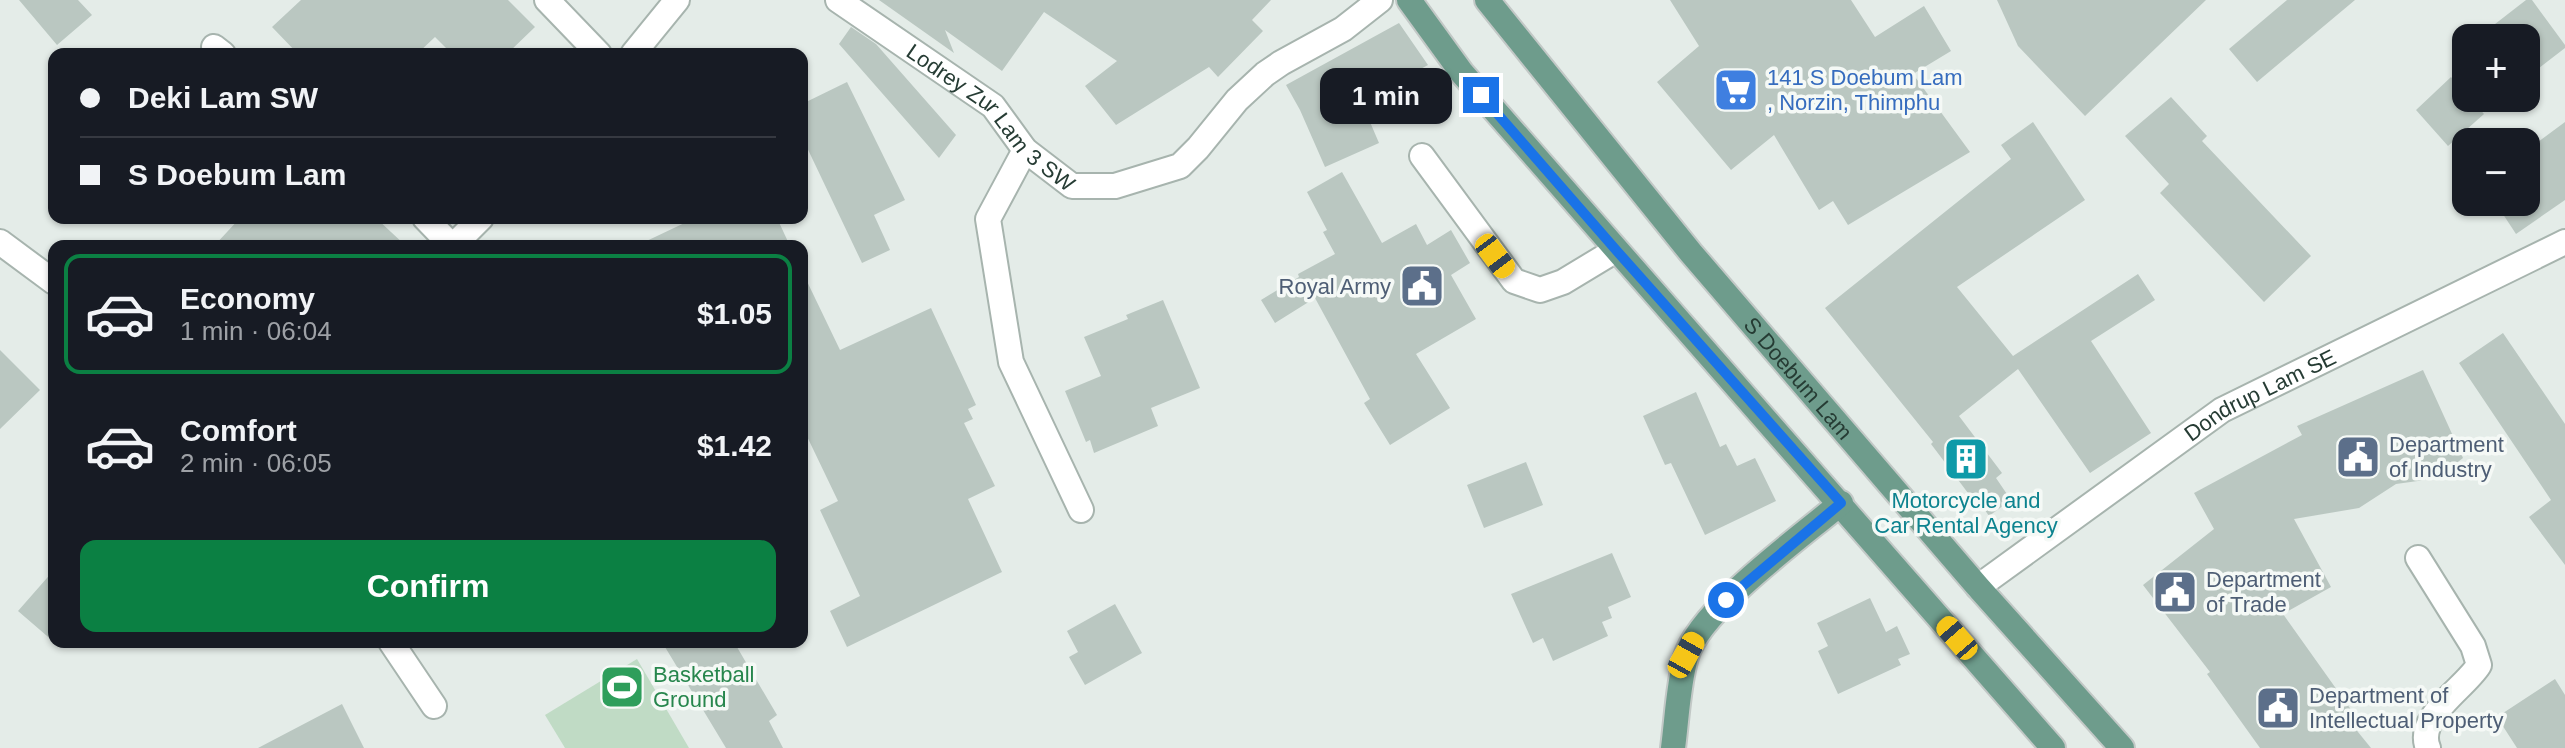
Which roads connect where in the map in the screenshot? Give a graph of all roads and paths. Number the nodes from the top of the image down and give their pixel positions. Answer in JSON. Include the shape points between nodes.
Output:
{"nodes":[{"id":1,"x":547,"y":0,"type":"edge"},
{"id":2,"x":677,"y":0,"type":"edge"},
{"id":3,"x":838,"y":0,"type":"edge"},
{"id":4,"x":1380,"y":0,"type":"edge"},
{"id":5,"x":1409,"y":0,"type":"edge"},
{"id":6,"x":1487,"y":0,"type":"edge"},
{"id":7,"x":593,"y":48,"type":"edge"},
{"id":8,"x":638,"y":48,"type":"edge"},
{"id":9,"x":1025,"y":150,"type":"junction"},
{"id":10,"x":1422,"y":156,"type":"dead end"},
{"id":11,"x":431,"y":224,"type":"edge"},
{"id":12,"x":475,"y":224,"type":"edge"},
{"id":13,"x":447,"y":240,"type":"edge"},
{"id":14,"x":459,"y":240,"type":"edge"},
{"id":15,"x":0,"y":242,"type":"edge"},
{"id":16,"x":2565,"y":242,"type":"edge"},
{"id":17,"x":1616,"y":250,"type":"junction"},
{"id":18,"x":48,"y":278,"type":"edge"},
{"id":19,"x":1841,"y":503,"type":"junction"},
{"id":20,"x":1081,"y":510,"type":"dead end"},
{"id":21,"x":2418,"y":558,"type":"dead end"},
{"id":22,"x":1978,"y":587,"type":"junction"},
{"id":23,"x":395,"y":648,"type":"edge"},
{"id":24,"x":434,"y":706,"type":"dead end"},
{"id":25,"x":1673,"y":748,"type":"edge"},
{"id":26,"x":2053,"y":748,"type":"edge"},
{"id":27,"x":2122,"y":748,"type":"edge"},
{"id":28,"x":2428,"y":748,"type":"edge"}],
"edges":[{"from":1,"to":7,"type":"street"},
{"from":2,"to":8,"type":"street"},
{"from":3,"to":9,"type":"street","name":"Lodrey Zur Lam 3 SW","via":[[993,106]]},
{"from":4,"to":9,"type":"street","name":"Lodrey Zur Lam 3 SW","via":[[1343,29],[1265,74],[1180,166],[1115,186],[1072,186]]},
{"from":5,"to":17,"type":"main road","via":[[1462,73]]},
{"from":6,"to":22,"type":"main road","name":"S Doebum Lam","via":[[1691,253]]},
{"from":9,"to":20,"type":"street","via":[[988,219],[1011,362]]},
{"from":10,"to":17,"type":"street","via":[[1514,281],[1540,290]]},
{"from":11,"to":13,"type":"street"},
{"from":12,"to":14,"type":"street"},
{"from":15,"to":18,"type":"street"},
{"from":16,"to":22,"type":"street","name":"Dondrup Lam SE","via":[[2222,410]]},
{"from":17,"to":19,"type":"main road"},
{"from":19,"to":25,"type":"main road","via":[[1726,600],[1700,630],[1686,655]]},
{"from":19,"to":26,"type":"main road"},
{"from":21,"to":28,"type":"street","via":[[2473,646],[2479,665],[2427,725]]},
{"from":22,"to":27,"type":"main road","name":"S Doebum Lam"},
{"from":23,"to":24,"type":"street"}]}
